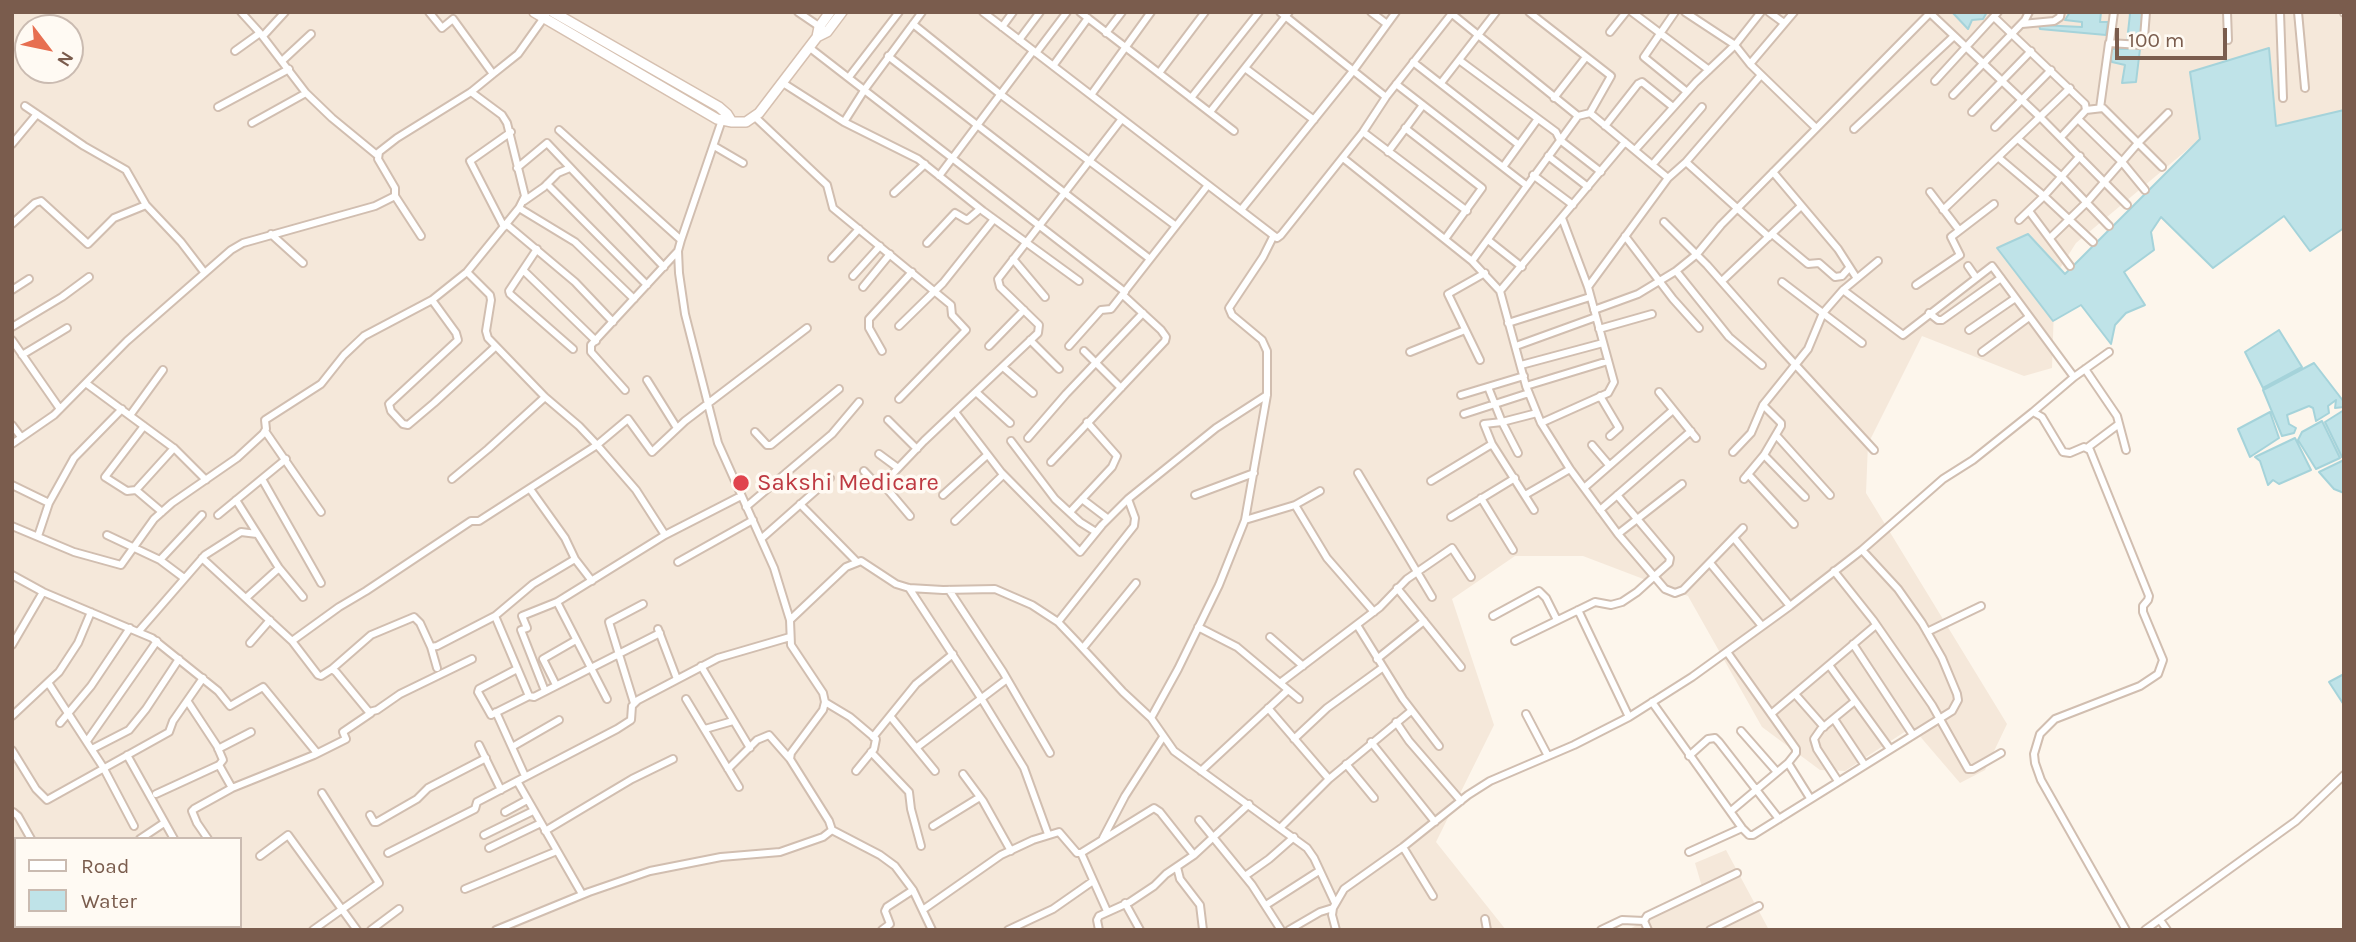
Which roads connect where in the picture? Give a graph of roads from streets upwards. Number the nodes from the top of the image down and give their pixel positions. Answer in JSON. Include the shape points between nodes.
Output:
{"nodes":[{"id":1,"x":242,"y":12,"type":"edge"},
{"id":2,"x":285,"y":12,"type":"edge"},
{"id":3,"x":429,"y":12,"type":"edge"},
{"id":4,"x":534,"y":12,"type":"edge"},
{"id":5,"x":798,"y":12,"type":"edge"},
{"id":6,"x":831,"y":12,"type":"edge"},
{"id":7,"x":842,"y":12,"type":"edge"},
{"id":8,"x":899,"y":12,"type":"edge"},
{"id":9,"x":922,"y":12,"type":"edge"},
{"id":10,"x":1013,"y":12,"type":"edge"},
{"id":11,"x":1040,"y":12,"type":"edge"},
{"id":12,"x":1067,"y":12,"type":"edge"},
{"id":13,"x":1080,"y":12,"type":"edge"},
{"id":14,"x":1122,"y":12,"type":"edge"},
{"id":15,"x":1152,"y":12,"type":"edge"},
{"id":16,"x":1205,"y":12,"type":"edge"},
{"id":17,"x":1259,"y":12,"type":"edge"},
{"id":18,"x":1371,"y":12,"type":"edge"},
{"id":19,"x":1396,"y":12,"type":"edge"},
{"id":20,"x":1496,"y":12,"type":"edge"},
{"id":21,"x":1529,"y":12,"type":"edge"},
{"id":22,"x":1626,"y":12,"type":"edge"},
{"id":23,"x":1632,"y":12,"type":"edge"},
{"id":24,"x":1675,"y":12,"type":"edge"},
{"id":25,"x":1685,"y":12,"type":"edge"},
{"id":26,"x":1761,"y":12,"type":"edge"},
{"id":27,"x":1769,"y":12,"type":"edge"},
{"id":28,"x":1794,"y":12,"type":"edge"},
{"id":29,"x":2029,"y":12,"type":"edge"},
{"id":30,"x":2061,"y":12,"type":"edge"},
{"id":31,"x":2114,"y":12,"type":"edge"},
{"id":32,"x":2146,"y":12,"type":"edge"},
{"id":33,"x":2227,"y":12,"type":"edge"},
{"id":34,"x":2280,"y":12,"type":"edge"},
{"id":35,"x":2298,"y":12,"type":"edge"},
{"id":36,"x":984,"y":13,"type":"edge"},
{"id":37,"x":1452,"y":13,"type":"edge"},
{"id":38,"x":1929,"y":13,"type":"edge"},
{"id":39,"x":548,"y":14,"type":"edge"},
{"id":40,"x":1285,"y":14,"type":"edge"},
{"id":41,"x":1996,"y":15,"type":"edge"},
{"id":42,"x":1088,"y":18,"type":"junction"},
{"id":43,"x":1784,"y":23,"type":"junction"},
{"id":44,"x":913,"y":24,"type":"junction"},
{"id":45,"x":1387,"y":24,"type":"junction"},
{"id":46,"x":2021,"y":24,"type":"junction"},
{"id":47,"x":1002,"y":27,"type":"junction"},
{"id":48,"x":823,"y":30,"type":"junction"},
{"id":49,"x":1610,"y":32,"type":"dead end"},
{"id":50,"x":1661,"y":32,"type":"junction"},
{"id":51,"x":1106,"y":33,"type":"junction"},
{"id":52,"x":2011,"y":33,"type":"junction"},
{"id":53,"x":262,"y":34,"type":"junction"},
{"id":54,"x":311,"y":34,"type":"dead end"},
{"id":55,"x":1477,"y":36,"type":"junction"},
{"id":56,"x":1953,"y":37,"type":"junction"},
{"id":57,"x":1019,"y":40,"type":"junction"},
{"id":58,"x":2228,"y":40,"type":"dead end"},
{"id":59,"x":2110,"y":42,"type":"junction"},
{"id":60,"x":1735,"y":45,"type":"junction"},
{"id":61,"x":810,"y":47,"type":"junction"},
{"id":62,"x":1125,"y":48,"type":"junction"},
{"id":63,"x":1965,"y":48,"type":"junction"},
{"id":64,"x":235,"y":51,"type":"dead end"},
{"id":65,"x":2031,"y":51,"type":"junction"},
{"id":66,"x":1035,"y":52,"type":"junction"},
{"id":67,"x":888,"y":56,"type":"junction"},
{"id":68,"x":1586,"y":57,"type":"junction"},
{"id":69,"x":636,"y":60,"type":"junction"},
{"id":70,"x":1460,"y":60,"type":"junction"},
{"id":71,"x":282,"y":61,"type":"junction"},
{"id":72,"x":1413,"y":62,"type":"junction"},
{"id":73,"x":1982,"y":63,"type":"junction"},
{"id":74,"x":1750,"y":64,"type":"junction"},
{"id":75,"x":1053,"y":66,"type":"junction"},
{"id":76,"x":1245,"y":68,"type":"junction"},
{"id":77,"x":289,"y":69,"type":"junction"},
{"id":78,"x":631,"y":69,"type":"junction"},
{"id":79,"x":1709,"y":69,"type":"junction"},
{"id":80,"x":2051,"y":70,"type":"junction"},
{"id":81,"x":1353,"y":71,"type":"junction"},
{"id":82,"x":1159,"y":73,"type":"junction"},
{"id":83,"x":493,"y":74,"type":"junction"},
{"id":84,"x":1761,"y":75,"type":"junction"},
{"id":85,"x":849,"y":77,"type":"junction"},
{"id":86,"x":1935,"y":81,"type":"dead end"},
{"id":87,"x":2001,"y":81,"type":"junction"},
{"id":88,"x":783,"y":83,"type":"junction"},
{"id":89,"x":1441,"y":83,"type":"junction"},
{"id":90,"x":1396,"y":84,"type":"junction"},
{"id":91,"x":2305,"y":88,"type":"dead end"},
{"id":92,"x":864,"y":89,"type":"junction"},
{"id":93,"x":2070,"y":89,"type":"junction"},
{"id":94,"x":471,"y":92,"type":"junction"},
{"id":95,"x":1687,"y":92,"type":"junction"},
{"id":96,"x":306,"y":93,"type":"junction"},
{"id":97,"x":1000,"y":94,"type":"junction"},
{"id":98,"x":1091,"y":95,"type":"junction"},
{"id":99,"x":1953,"y":95,"type":"dead end"},
{"id":100,"x":1386,"y":97,"type":"junction"},
{"id":101,"x":1191,"y":98,"type":"junction"},
{"id":102,"x":1554,"y":98,"type":"junction"},
{"id":103,"x":2283,"y":98,"type":"dead end"},
{"id":104,"x":2022,"y":100,"type":"junction"},
{"id":105,"x":1423,"y":105,"type":"junction"},
{"id":106,"x":25,"y":106,"type":"dead end"},
{"id":107,"x":218,"y":107,"type":"dead end"},
{"id":108,"x":1673,"y":107,"type":"junction"},
{"id":109,"x":1702,"y":107,"type":"dead end"},
{"id":110,"x":2100,"y":108,"type":"junction"},
{"id":111,"x":2086,"y":110,"type":"junction"},
{"id":112,"x":1210,"y":112,"type":"junction"},
{"id":113,"x":1972,"y":112,"type":"dead end"},
{"id":114,"x":1590,"y":113,"type":"junction"},
{"id":115,"x":2168,"y":113,"type":"dead end"},
{"id":116,"x":37,"y":114,"type":"junction"},
{"id":117,"x":723,"y":116,"type":"junction"},
{"id":118,"x":754,"y":116,"type":"junction"},
{"id":119,"x":1578,"y":116,"type":"junction"},
{"id":120,"x":2041,"y":118,"type":"junction"},
{"id":121,"x":1121,"y":120,"type":"junction"},
{"id":122,"x":1314,"y":120,"type":"junction"},
{"id":123,"x":1537,"y":120,"type":"junction"},
{"id":124,"x":2078,"y":120,"type":"junction"},
{"id":125,"x":844,"y":122,"type":"junction"},
{"id":126,"x":252,"y":123,"type":"dead end"},
{"id":127,"x":977,"y":125,"type":"junction"},
{"id":128,"x":1605,"y":126,"type":"junction"},
{"id":129,"x":1995,"y":127,"type":"dead end"},
{"id":130,"x":1405,"y":128,"type":"junction"},
{"id":131,"x":1816,"y":128,"type":"junction"},
{"id":132,"x":1854,"y":129,"type":"dead end"},
{"id":133,"x":559,"y":130,"type":"dead end"},
{"id":134,"x":1234,"y":131,"type":"dead end"},
{"id":135,"x":511,"y":132,"type":"junction"},
{"id":136,"x":1363,"y":132,"type":"junction"},
{"id":137,"x":2061,"y":137,"type":"junction"},
{"id":138,"x":2018,"y":139,"type":"junction"},
{"id":139,"x":1560,"y":140,"type":"junction"},
{"id":140,"x":1625,"y":142,"type":"junction"},
{"id":141,"x":2139,"y":142,"type":"junction"},
{"id":142,"x":12,"y":144,"type":"edge"},
{"id":143,"x":1519,"y":145,"type":"junction"},
{"id":144,"x":714,"y":146,"type":"junction"},
{"id":145,"x":1635,"y":150,"type":"junction"},
{"id":146,"x":1388,"y":152,"type":"junction"},
{"id":147,"x":377,"y":155,"type":"junction"},
{"id":148,"x":1548,"y":156,"type":"junction"},
{"id":149,"x":2080,"y":156,"type":"junction"},
{"id":150,"x":952,"y":157,"type":"junction"},
{"id":151,"x":1343,"y":158,"type":"junction"},
{"id":152,"x":1999,"y":158,"type":"junction"},
{"id":153,"x":1090,"y":161,"type":"junction"},
{"id":154,"x":1686,"y":162,"type":"junction"},
{"id":155,"x":743,"y":163,"type":"dead end"},
{"id":156,"x":2122,"y":163,"type":"junction"},
{"id":157,"x":925,"y":164,"type":"junction"},
{"id":158,"x":1653,"y":164,"type":"junction"},
{"id":159,"x":1503,"y":167,"type":"junction"},
{"id":160,"x":2162,"y":167,"type":"dead end"},
{"id":161,"x":517,"y":168,"type":"junction"},
{"id":162,"x":570,"y":168,"type":"junction"},
{"id":163,"x":1601,"y":172,"type":"junction"},
{"id":164,"x":1773,"y":172,"type":"junction"},
{"id":165,"x":939,"y":176,"type":"junction"},
{"id":166,"x":1534,"y":176,"type":"junction"},
{"id":167,"x":2062,"y":177,"type":"junction"},
{"id":168,"x":1668,"y":178,"type":"junction"},
{"id":169,"x":2105,"y":182,"type":"junction"},
{"id":170,"x":547,"y":184,"type":"junction"},
{"id":171,"x":1208,"y":185,"type":"junction"},
{"id":172,"x":1526,"y":185,"type":"junction"},
{"id":173,"x":1588,"y":187,"type":"junction"},
{"id":174,"x":2145,"y":190,"type":"dead end"},
{"id":175,"x":1066,"y":191,"type":"junction"},
{"id":176,"x":1930,"y":192,"type":"dead end"},
{"id":177,"x":894,"y":193,"type":"dead end"},
{"id":178,"x":395,"y":196,"type":"junction"},
{"id":179,"x":2044,"y":196,"type":"junction"},
{"id":180,"x":2087,"y":202,"type":"junction"},
{"id":181,"x":1994,"y":204,"type":"dead end"},
{"id":182,"x":146,"y":205,"type":"junction"},
{"id":183,"x":521,"y":205,"type":"junction"},
{"id":184,"x":1573,"y":205,"type":"junction"},
{"id":185,"x":2127,"y":205,"type":"dead end"},
{"id":186,"x":1801,"y":206,"type":"junction"},
{"id":187,"x":980,"y":209,"type":"junction"},
{"id":188,"x":1738,"y":209,"type":"junction"},
{"id":189,"x":1241,"y":210,"type":"junction"},
{"id":190,"x":1943,"y":210,"type":"junction"},
{"id":191,"x":1467,"y":211,"type":"junction"},
{"id":192,"x":2029,"y":211,"type":"junction"},
{"id":193,"x":1562,"y":218,"type":"junction"},
{"id":194,"x":994,"y":219,"type":"junction"},
{"id":195,"x":2019,"y":220,"type":"dead end"},
{"id":196,"x":2069,"y":220,"type":"junction"},
{"id":197,"x":1664,"y":222,"type":"dead end"},
{"id":198,"x":12,"y":224,"type":"edge"},
{"id":199,"x":505,"y":226,"type":"junction"},
{"id":200,"x":1040,"y":226,"type":"junction"},
{"id":201,"x":1176,"y":226,"type":"junction"},
{"id":202,"x":2109,"y":226,"type":"dead end"},
{"id":203,"x":859,"y":229,"type":"junction"},
{"id":204,"x":1959,"y":230,"type":"junction"},
{"id":205,"x":271,"y":234,"type":"junction"},
{"id":206,"x":421,"y":236,"type":"dead end"},
{"id":207,"x":1625,"y":236,"type":"junction"},
{"id":208,"x":1771,"y":236,"type":"junction"},
{"id":209,"x":1273,"y":237,"type":"junction"},
{"id":210,"x":2050,"y":238,"type":"junction"},
{"id":211,"x":1445,"y":239,"type":"junction"},
{"id":212,"x":681,"y":240,"type":"junction"},
{"id":213,"x":1488,"y":240,"type":"junction"},
{"id":214,"x":2093,"y":242,"type":"dead end"},
{"id":215,"x":927,"y":243,"type":"dead end"},
{"id":216,"x":1026,"y":243,"type":"junction"},
{"id":217,"x":880,"y":246,"type":"junction"},
{"id":218,"x":537,"y":249,"type":"junction"},
{"id":219,"x":678,"y":251,"type":"junction"},
{"id":220,"x":890,"y":254,"type":"junction"},
{"id":221,"x":1697,"y":254,"type":"junction"},
{"id":222,"x":832,"y":258,"type":"dead end"},
{"id":223,"x":1013,"y":259,"type":"junction"},
{"id":224,"x":1150,"y":259,"type":"junction"},
{"id":225,"x":1472,"y":261,"type":"junction"},
{"id":226,"x":1878,"y":261,"type":"dead end"},
{"id":227,"x":303,"y":263,"type":"dead end"},
{"id":228,"x":1968,"y":266,"type":"dead end"},
{"id":229,"x":2070,"y":266,"type":"dead end"},
{"id":230,"x":664,"y":267,"type":"junction"},
{"id":231,"x":1522,"y":267,"type":"junction"},
{"id":232,"x":1849,"y":268,"type":"junction"},
{"id":233,"x":523,"y":270,"type":"junction"},
{"id":234,"x":1676,"y":271,"type":"junction"},
{"id":235,"x":204,"y":272,"type":"junction"},
{"id":236,"x":467,"y":272,"type":"junction"},
{"id":237,"x":912,"y":272,"type":"junction"},
{"id":238,"x":1485,"y":274,"type":"junction"},
{"id":239,"x":853,"y":276,"type":"dead end"},
{"id":240,"x":1975,"y":276,"type":"junction"},
{"id":241,"x":89,"y":277,"type":"dead end"},
{"id":242,"x":1856,"y":278,"type":"junction"},
{"id":243,"x":2001,"y":278,"type":"junction"},
{"id":244,"x":29,"y":279,"type":"dead end"},
{"id":245,"x":1659,"y":280,"type":"junction"},
{"id":246,"x":1079,"y":281,"type":"dead end"},
{"id":247,"x":1722,"y":281,"type":"junction"},
{"id":248,"x":1782,"y":282,"type":"dead end"},
{"id":249,"x":647,"y":285,"type":"junction"},
{"id":250,"x":1916,"y":285,"type":"dead end"},
{"id":251,"x":863,"y":287,"type":"dead end"},
{"id":252,"x":1588,"y":287,"type":"junction"},
{"id":253,"x":12,"y":290,"type":"edge"},
{"id":254,"x":935,"y":290,"type":"junction"},
{"id":255,"x":1843,"y":290,"type":"junction"},
{"id":256,"x":1500,"y":291,"type":"junction"},
{"id":257,"x":1124,"y":293,"type":"junction"},
{"id":258,"x":1045,"y":297,"type":"dead end"},
{"id":259,"x":1590,"y":298,"type":"junction"},
{"id":260,"x":635,"y":299,"type":"junction"},
{"id":261,"x":2014,"y":299,"type":"junction"},
{"id":262,"x":432,"y":300,"type":"junction"},
{"id":263,"x":1024,"y":310,"type":"junction"},
{"id":264,"x":1143,"y":313,"type":"junction"},
{"id":265,"x":1823,"y":313,"type":"junction"},
{"id":266,"x":1929,"y":313,"type":"junction"},
{"id":267,"x":1595,"y":314,"type":"junction"},
{"id":268,"x":1652,"y":314,"type":"dead end"},
{"id":269,"x":2029,"y":317,"type":"junction"},
{"id":270,"x":613,"y":322,"type":"junction"},
{"id":271,"x":1508,"y":323,"type":"junction"},
{"id":272,"x":899,"y":326,"type":"dead end"},
{"id":273,"x":12,"y":327,"type":"edge"},
{"id":274,"x":67,"y":328,"type":"dead end"},
{"id":275,"x":807,"y":328,"type":"dead end"},
{"id":276,"x":1699,"y":328,"type":"dead end"},
{"id":277,"x":1599,"y":329,"type":"junction"},
{"id":278,"x":1465,"y":330,"type":"junction"},
{"id":279,"x":1969,"y":330,"type":"dead end"},
{"id":280,"x":12,"y":340,"type":"edge"},
{"id":281,"x":1030,"y":340,"type":"junction"},
{"id":282,"x":596,"y":341,"type":"junction"},
{"id":283,"x":1603,"y":343,"type":"junction"},
{"id":284,"x":1862,"y":344,"type":"dead end"},
{"id":285,"x":989,"y":346,"type":"dead end"},
{"id":286,"x":1069,"y":346,"type":"dead end"},
{"id":287,"x":1516,"y":346,"type":"junction"},
{"id":288,"x":495,"y":347,"type":"junction"},
{"id":289,"x":573,"y":349,"type":"dead end"},
{"id":290,"x":882,"y":351,"type":"dead end"},
{"id":291,"x":946,"y":351,"type":"junction"},
{"id":292,"x":1084,"y":351,"type":"dead end"},
{"id":293,"x":1410,"y":352,"type":"dead end"},
{"id":294,"x":1982,"y":352,"type":"dead end"},
{"id":295,"x":2109,"y":352,"type":"dead end"},
{"id":296,"x":22,"y":355,"type":"junction"},
{"id":297,"x":953,"y":357,"type":"dead end"},
{"id":298,"x":1480,"y":360,"type":"dead end"},
{"id":299,"x":1608,"y":361,"type":"junction"},
{"id":300,"x":1097,"y":363,"type":"junction"},
{"id":301,"x":1795,"y":364,"type":"junction"},
{"id":302,"x":1521,"y":365,"type":"junction"},
{"id":303,"x":1762,"y":365,"type":"dead end"},
{"id":304,"x":1003,"y":367,"type":"junction"},
{"id":305,"x":1059,"y":369,"type":"dead end"},
{"id":306,"x":2085,"y":369,"type":"junction"},
{"id":307,"x":163,"y":370,"type":"dead end"},
{"id":308,"x":1524,"y":376,"type":"junction"},
{"id":309,"x":919,"y":377,"type":"junction"},
{"id":310,"x":2074,"y":377,"type":"junction"},
{"id":311,"x":647,"y":380,"type":"dead end"},
{"id":312,"x":86,"y":384,"type":"junction"},
{"id":313,"x":926,"y":385,"type":"dead end"},
{"id":314,"x":1121,"y":387,"type":"junction"},
{"id":315,"x":1488,"y":387,"type":"junction"},
{"id":316,"x":839,"y":389,"type":"dead end"},
{"id":317,"x":625,"y":390,"type":"dead end"},
{"id":318,"x":1528,"y":390,"type":"junction"},
{"id":319,"x":976,"y":392,"type":"junction"},
{"id":320,"x":1659,"y":392,"type":"dead end"},
{"id":321,"x":1033,"y":393,"type":"dead end"},
{"id":322,"x":1267,"y":395,"type":"junction"},
{"id":323,"x":1461,"y":395,"type":"dead end"},
{"id":324,"x":1600,"y":396,"type":"junction"},
{"id":325,"x":545,"y":397,"type":"junction"},
{"id":326,"x":898,"y":398,"type":"dead end"},
{"id":327,"x":859,"y":402,"type":"dead end"},
{"id":328,"x":707,"y":405,"type":"junction"},
{"id":329,"x":1493,"y":405,"type":"junction"},
{"id":330,"x":1763,"y":405,"type":"junction"},
{"id":331,"x":60,"y":409,"type":"junction"},
{"id":332,"x":122,"y":409,"type":"junction"},
{"id":333,"x":1673,"y":410,"type":"junction"},
{"id":334,"x":955,"y":412,"type":"junction"},
{"id":335,"x":2033,"y":412,"type":"junction"},
{"id":336,"x":1537,"y":413,"type":"junction"},
{"id":337,"x":131,"y":414,"type":"junction"},
{"id":338,"x":1464,"y":414,"type":"dead end"},
{"id":339,"x":888,"y":420,"type":"dead end"},
{"id":340,"x":1087,"y":422,"type":"junction"},
{"id":341,"x":1502,"y":422,"type":"junction"},
{"id":342,"x":1541,"y":423,"type":"junction"},
{"id":343,"x":1010,"y":424,"type":"dead end"},
{"id":344,"x":2119,"y":424,"type":"junction"},
{"id":345,"x":12,"y":425,"type":"edge"},
{"id":346,"x":145,"y":426,"type":"junction"},
{"id":347,"x":677,"y":428,"type":"junction"},
{"id":348,"x":265,"y":431,"type":"junction"},
{"id":349,"x":1691,"y":431,"type":"junction"},
{"id":350,"x":755,"y":432,"type":"dead end"},
{"id":351,"x":1776,"y":435,"type":"junction"},
{"id":352,"x":1610,"y":436,"type":"dead end"},
{"id":353,"x":21,"y":438,"type":"junction"},
{"id":354,"x":1028,"y":438,"type":"dead end"},
{"id":355,"x":1696,"y":438,"type":"dead end"},
{"id":356,"x":1011,"y":441,"type":"dead end"},
{"id":357,"x":12,"y":444,"type":"edge"},
{"id":358,"x":1492,"y":444,"type":"junction"},
{"id":359,"x":597,"y":445,"type":"junction"},
{"id":360,"x":1592,"y":445,"type":"dead end"},
{"id":361,"x":174,"y":448,"type":"junction"},
{"id":362,"x":2087,"y":448,"type":"junction"},
{"id":363,"x":917,"y":449,"type":"junction"},
{"id":364,"x":1874,"y":450,"type":"dead end"},
{"id":365,"x":2126,"y":450,"type":"dead end"},
{"id":366,"x":1733,"y":452,"type":"dead end"},
{"id":367,"x":1518,"y":453,"type":"dead end"},
{"id":368,"x":879,"y":454,"type":"dead end"},
{"id":369,"x":1764,"y":455,"type":"junction"},
{"id":370,"x":986,"y":456,"type":"junction"},
{"id":371,"x":286,"y":459,"type":"junction"},
{"id":372,"x":1051,"y":462,"type":"dead end"},
{"id":373,"x":1609,"y":465,"type":"junction"},
{"id":374,"x":898,"y":468,"type":"junction"},
{"id":375,"x":1570,"y":469,"type":"junction"},
{"id":376,"x":864,"y":471,"type":"dead end"},
{"id":377,"x":1254,"y":473,"type":"junction"},
{"id":378,"x":1358,"y":473,"type":"dead end"},
{"id":379,"x":1003,"y":475,"type":"junction"},
{"id":380,"x":830,"y":478,"type":"dead end"},
{"id":381,"x":1515,"y":478,"type":"junction"},
{"id":382,"x":261,"y":479,"type":"junction"},
{"id":383,"x":452,"y":479,"type":"dead end"},
{"id":384,"x":206,"y":480,"type":"junction"},
{"id":385,"x":1431,"y":481,"type":"dead end"},
{"id":386,"x":883,"y":484,"type":"junction"},
{"id":387,"x":1682,"y":484,"type":"dead end"},
{"id":388,"x":12,"y":485,"type":"edge"},
{"id":389,"x":1584,"y":488,"type":"junction"},
{"id":390,"x":530,"y":489,"type":"junction"},
{"id":391,"x":136,"y":490,"type":"junction"},
{"id":392,"x":1320,"y":491,"type":"dead end"},
{"id":393,"x":943,"y":495,"type":"dead end"},
{"id":394,"x":1195,"y":495,"type":"dead end"},
{"id":395,"x":1525,"y":495,"type":"junction"},
{"id":396,"x":1617,"y":495,"type":"junction"},
{"id":397,"x":1830,"y":495,"type":"dead end"},
{"id":398,"x":741,"y":496,"type":"junction"},
{"id":399,"x":1805,"y":497,"type":"dead end"},
{"id":400,"x":1481,"y":498,"type":"junction"},
{"id":401,"x":1082,"y":499,"type":"junction"},
{"id":402,"x":1128,"y":499,"type":"junction"},
{"id":403,"x":236,"y":500,"type":"junction"},
{"id":404,"x":50,"y":503,"type":"junction"},
{"id":405,"x":800,"y":504,"type":"junction"},
{"id":406,"x":1295,"y":505,"type":"junction"},
{"id":407,"x":746,"y":507,"type":"junction"},
{"id":408,"x":1534,"y":510,"type":"dead end"},
{"id":409,"x":1600,"y":510,"type":"junction"},
{"id":410,"x":162,"y":512,"type":"junction"},
{"id":411,"x":321,"y":512,"type":"dead end"},
{"id":412,"x":1070,"y":512,"type":"junction"},
{"id":413,"x":202,"y":515,"type":"dead end"},
{"id":414,"x":219,"y":515,"type":"dead end"},
{"id":415,"x":910,"y":516,"type":"dead end"},
{"id":416,"x":1451,"y":517,"type":"dead end"},
{"id":417,"x":1107,"y":518,"type":"junction"},
{"id":418,"x":1638,"y":519,"type":"junction"},
{"id":419,"x":752,"y":520,"type":"junction"},
{"id":420,"x":1245,"y":520,"type":"junction"},
{"id":421,"x":955,"y":521,"type":"dead end"},
{"id":422,"x":1794,"y":524,"type":"dead end"},
{"id":423,"x":12,"y":526,"type":"edge"},
{"id":424,"x":1743,"y":528,"type":"dead end"},
{"id":425,"x":1096,"y":532,"type":"junction"},
{"id":426,"x":257,"y":534,"type":"junction"},
{"id":427,"x":1618,"y":534,"type":"junction"},
{"id":428,"x":107,"y":535,"type":"dead end"},
{"id":429,"x":38,"y":536,"type":"junction"},
{"id":430,"x":665,"y":536,"type":"junction"},
{"id":431,"x":1734,"y":538,"type":"junction"},
{"id":432,"x":761,"y":539,"type":"junction"},
{"id":433,"x":134,"y":546,"type":"junction"},
{"id":434,"x":1862,"y":550,"type":"junction"},
{"id":435,"x":1513,"y":551,"type":"dead end"},
{"id":436,"x":202,"y":558,"type":"junction"},
{"id":437,"x":575,"y":559,"type":"junction"},
{"id":438,"x":160,"y":560,"type":"junction"},
{"id":439,"x":678,"y":562,"type":"dead end"},
{"id":440,"x":857,"y":562,"type":"junction"},
{"id":441,"x":1710,"y":563,"type":"junction"},
{"id":442,"x":279,"y":568,"type":"junction"},
{"id":443,"x":1834,"y":571,"type":"junction"},
{"id":444,"x":1416,"y":573,"type":"junction"},
{"id":445,"x":12,"y":575,"type":"edge"},
{"id":446,"x":1653,"y":575,"type":"junction"},
{"id":447,"x":1471,"y":577,"type":"dead end"},
{"id":448,"x":184,"y":578,"type":"junction"},
{"id":449,"x":592,"y":582,"type":"junction"},
{"id":450,"x":321,"y":583,"type":"dead end"},
{"id":451,"x":1136,"y":583,"type":"dead end"},
{"id":452,"x":909,"y":588,"type":"junction"},
{"id":453,"x":1397,"y":588,"type":"junction"},
{"id":454,"x":949,"y":590,"type":"junction"},
{"id":455,"x":43,"y":593,"type":"junction"},
{"id":456,"x":303,"y":597,"type":"dead end"},
{"id":457,"x":1432,"y":597,"type":"dead end"},
{"id":458,"x":246,"y":598,"type":"junction"},
{"id":459,"x":556,"y":602,"type":"junction"},
{"id":460,"x":643,"y":604,"type":"dead end"},
{"id":461,"x":1790,"y":606,"type":"junction"},
{"id":462,"x":1981,"y":606,"type":"dead end"},
{"id":463,"x":1578,"y":610,"type":"junction"},
{"id":464,"x":91,"y":612,"type":"junction"},
{"id":465,"x":1374,"y":612,"type":"junction"},
{"id":466,"x":495,"y":616,"type":"junction"},
{"id":467,"x":1493,"y":616,"type":"dead end"},
{"id":468,"x":270,"y":620,"type":"junction"},
{"id":469,"x":790,"y":620,"type":"junction"},
{"id":470,"x":1557,"y":620,"type":"junction"},
{"id":471,"x":1424,"y":621,"type":"junction"},
{"id":472,"x":1058,"y":622,"type":"junction"},
{"id":473,"x":1357,"y":625,"type":"junction"},
{"id":474,"x":1877,"y":625,"type":"junction"},
{"id":475,"x":1762,"y":626,"type":"junction"},
{"id":476,"x":1198,"y":627,"type":"junction"},
{"id":477,"x":130,"y":628,"type":"junction"},
{"id":478,"x":139,"y":631,"type":"junction"},
{"id":479,"x":1927,"y":632,"type":"junction"},
{"id":480,"x":1270,"y":636,"type":"dead end"},
{"id":481,"x":790,"y":637,"type":"junction"},
{"id":482,"x":576,"y":640,"type":"junction"},
{"id":483,"x":157,"y":641,"type":"junction"},
{"id":484,"x":292,"y":641,"type":"junction"},
{"id":485,"x":1515,"y":641,"type":"dead end"},
{"id":486,"x":250,"y":643,"type":"dead end"},
{"id":487,"x":1853,"y":644,"type":"junction"},
{"id":488,"x":12,"y":645,"type":"edge"},
{"id":489,"x":431,"y":647,"type":"junction"},
{"id":490,"x":1083,"y":648,"type":"junction"},
{"id":491,"x":1727,"y":652,"type":"junction"},
{"id":492,"x":618,"y":653,"type":"junction"},
{"id":493,"x":953,"y":654,"type":"junction"},
{"id":494,"x":179,"y":659,"type":"junction"},
{"id":495,"x":472,"y":659,"type":"dead end"},
{"id":496,"x":1377,"y":659,"type":"junction"},
{"id":497,"x":546,"y":665,"type":"junction"},
{"id":498,"x":1829,"y":665,"type":"junction"},
{"id":499,"x":591,"y":666,"type":"junction"},
{"id":500,"x":701,"y":666,"type":"junction"},
{"id":501,"x":1303,"y":666,"type":"junction"},
{"id":502,"x":1461,"y":667,"type":"dead end"},
{"id":503,"x":437,"y":668,"type":"dead end"},
{"id":504,"x":1382,"y":668,"type":"junction"},
{"id":505,"x":517,"y":669,"type":"junction"},
{"id":506,"x":536,"y":669,"type":"junction"},
{"id":507,"x":332,"y":670,"type":"junction"},
{"id":508,"x":204,"y":678,"type":"junction"},
{"id":509,"x":1007,"y":678,"type":"junction"},
{"id":510,"x":677,"y":679,"type":"junction"},
{"id":511,"x":49,"y":684,"type":"junction"},
{"id":512,"x":1280,"y":684,"type":"junction"},
{"id":513,"x":556,"y":685,"type":"junction"},
{"id":514,"x":1288,"y":690,"type":"junction"},
{"id":515,"x":545,"y":691,"type":"junction"},
{"id":516,"x":1796,"y":694,"type":"junction"},
{"id":517,"x":529,"y":696,"type":"junction"},
{"id":518,"x":982,"y":698,"type":"junction"},
{"id":519,"x":607,"y":699,"type":"dead end"},
{"id":520,"x":687,"y":699,"type":"dead end"},
{"id":521,"x":1299,"y":699,"type":"dead end"},
{"id":522,"x":1855,"y":701,"type":"junction"},
{"id":523,"x":188,"y":702,"type":"junction"},
{"id":524,"x":825,"y":702,"type":"junction"},
{"id":525,"x":1652,"y":702,"type":"junction"},
{"id":526,"x":634,"y":703,"type":"junction"},
{"id":527,"x":1268,"y":708,"type":"junction"},
{"id":528,"x":1411,"y":710,"type":"junction"},
{"id":529,"x":496,"y":712,"type":"junction"},
{"id":530,"x":371,"y":713,"type":"junction"},
{"id":531,"x":1526,"y":714,"type":"dead end"},
{"id":532,"x":1772,"y":714,"type":"junction"},
{"id":533,"x":68,"y":715,"type":"junction"},
{"id":534,"x":12,"y":716,"type":"edge"},
{"id":535,"x":890,"y":716,"type":"junction"},
{"id":536,"x":1629,"y":717,"type":"junction"},
{"id":537,"x":1151,"y":718,"type":"junction"},
{"id":538,"x":1833,"y":719,"type":"junction"},
{"id":539,"x":1940,"y":719,"type":"junction"},
{"id":540,"x":559,"y":720,"type":"dead end"},
{"id":541,"x":733,"y":721,"type":"junction"},
{"id":542,"x":1396,"y":722,"type":"junction"},
{"id":543,"x":60,"y":723,"type":"dead end"},
{"id":544,"x":1824,"y":727,"type":"junction"},
{"id":545,"x":705,"y":729,"type":"junction"},
{"id":546,"x":1741,"y":731,"type":"dead end"},
{"id":547,"x":251,"y":732,"type":"dead end"},
{"id":548,"x":1913,"y":735,"type":"junction"},
{"id":549,"x":873,"y":737,"type":"junction"},
{"id":550,"x":1163,"y":737,"type":"junction"},
{"id":551,"x":1294,"y":739,"type":"junction"},
{"id":552,"x":87,"y":741,"type":"junction"},
{"id":553,"x":1371,"y":742,"type":"junction"},
{"id":554,"x":479,"y":745,"type":"dead end"},
{"id":555,"x":1438,"y":746,"type":"dead end"},
{"id":556,"x":512,"y":747,"type":"junction"},
{"id":557,"x":750,"y":748,"type":"junction"},
{"id":558,"x":916,"y":748,"type":"junction"},
{"id":559,"x":92,"y":749,"type":"junction"},
{"id":560,"x":218,"y":749,"type":"junction"},
{"id":561,"x":1890,"y":749,"type":"junction"},
{"id":562,"x":12,"y":750,"type":"edge"},
{"id":563,"x":871,"y":752,"type":"junction"},
{"id":564,"x":317,"y":753,"type":"junction"},
{"id":565,"x":1051,"y":753,"type":"dead end"},
{"id":566,"x":2001,"y":753,"type":"dead end"},
{"id":567,"x":127,"y":754,"type":"junction"},
{"id":568,"x":1689,"y":755,"type":"junction"},
{"id":569,"x":1548,"y":756,"type":"junction"},
{"id":570,"x":485,"y":758,"type":"junction"},
{"id":571,"x":673,"y":759,"type":"dead end"},
{"id":572,"x":790,"y":759,"type":"junction"},
{"id":573,"x":1788,"y":763,"type":"junction"},
{"id":574,"x":1346,"y":764,"type":"junction"},
{"id":575,"x":1864,"y":764,"type":"junction"},
{"id":576,"x":219,"y":765,"type":"junction"},
{"id":577,"x":103,"y":767,"type":"junction"},
{"id":578,"x":728,"y":769,"type":"junction"},
{"id":579,"x":856,"y":771,"type":"dead end"},
{"id":580,"x":935,"y":771,"type":"dead end"},
{"id":581,"x":1201,"y":771,"type":"junction"},
{"id":582,"x":1777,"y":772,"type":"junction"},
{"id":583,"x":963,"y":774,"type":"dead end"},
{"id":584,"x":2344,"y":775,"type":"edge"},
{"id":585,"x":525,"y":776,"type":"junction"},
{"id":586,"x":1329,"y":779,"type":"junction"},
{"id":587,"x":517,"y":781,"type":"junction"},
{"id":588,"x":1838,"y":781,"type":"junction"},
{"id":589,"x":739,"y":787,"type":"dead end"},
{"id":590,"x":232,"y":788,"type":"junction"},
{"id":591,"x":1757,"y":789,"type":"junction"},
{"id":592,"x":500,"y":790,"type":"junction"},
{"id":593,"x":322,"y":793,"type":"dead end"},
{"id":594,"x":156,"y":794,"type":"dead end"},
{"id":595,"x":980,"y":797,"type":"junction"},
{"id":596,"x":1374,"y":798,"type":"dead end"},
{"id":597,"x":1810,"y":799,"type":"junction"},
{"id":598,"x":527,"y":800,"type":"junction"},
{"id":599,"x":1461,"y":801,"type":"junction"},
{"id":600,"x":1249,"y":804,"type":"junction"},
{"id":601,"x":12,"y":807,"type":"edge"},
{"id":602,"x":533,"y":811,"type":"junction"},
{"id":603,"x":1731,"y":811,"type":"junction"},
{"id":604,"x":13,"y":812,"type":"edge"},
{"id":605,"x":506,"y":812,"type":"dead end"},
{"id":606,"x":370,"y":815,"type":"dead end"},
{"id":607,"x":1779,"y":819,"type":"junction"},
{"id":608,"x":1199,"y":820,"type":"dead end"},
{"id":609,"x":1435,"y":822,"type":"junction"},
{"id":610,"x":164,"y":823,"type":"junction"},
{"id":611,"x":541,"y":823,"type":"junction"},
{"id":612,"x":134,"y":826,"type":"dead end"},
{"id":613,"x":504,"y":826,"type":"junction"},
{"id":614,"x":933,"y":826,"type":"dead end"},
{"id":615,"x":1281,"y":828,"type":"junction"},
{"id":616,"x":1742,"y":828,"type":"junction"},
{"id":617,"x":832,"y":830,"type":"junction"},
{"id":618,"x":545,"y":831,"type":"junction"},
{"id":619,"x":1048,"y":834,"type":"junction"},
{"id":620,"x":484,"y":835,"type":"dead end"},
{"id":621,"x":30,"y":837,"type":"edge"},
{"id":622,"x":143,"y":837,"type":"edge"},
{"id":623,"x":173,"y":837,"type":"edge"},
{"id":624,"x":207,"y":837,"type":"edge"},
{"id":625,"x":1294,"y":837,"type":"junction"},
{"id":626,"x":510,"y":838,"type":"junction"},
{"id":627,"x":1213,"y":838,"type":"junction"},
{"id":628,"x":1102,"y":839,"type":"junction"},
{"id":629,"x":921,"y":846,"type":"dead end"},
{"id":630,"x":1404,"y":847,"type":"junction"},
{"id":631,"x":489,"y":848,"type":"dead end"},
{"id":632,"x":1011,"y":850,"type":"junction"},
{"id":633,"x":557,"y":851,"type":"junction"},
{"id":634,"x":1689,"y":852,"type":"dead end"},
{"id":635,"x":388,"y":853,"type":"dead end"},
{"id":636,"x":1081,"y":853,"type":"junction"},
{"id":637,"x":1194,"y":855,"type":"junction"},
{"id":638,"x":260,"y":856,"type":"dead end"},
{"id":639,"x":1177,"y":867,"type":"junction"},
{"id":640,"x":1320,"y":871,"type":"junction"},
{"id":641,"x":1737,"y":873,"type":"dead end"},
{"id":642,"x":1245,"y":876,"type":"junction"},
{"id":643,"x":1093,"y":881,"type":"junction"},
{"id":644,"x":465,"y":889,"type":"dead end"},
{"id":645,"x":912,"y":890,"type":"junction"},
{"id":646,"x":582,"y":894,"type":"junction"},
{"id":647,"x":1433,"y":896,"type":"dead end"},
{"id":648,"x":1125,"y":903,"type":"junction"},
{"id":649,"x":1266,"y":905,"type":"junction"},
{"id":650,"x":1334,"y":905,"type":"junction"},
{"id":651,"x":1759,"y":906,"type":"dead end"},
{"id":652,"x":342,"y":909,"type":"junction"},
{"id":653,"x":399,"y":909,"type":"dead end"},
{"id":654,"x":924,"y":909,"type":"junction"},
{"id":655,"x":1107,"y":911,"type":"junction"},
{"id":656,"x":1485,"y":919,"type":"dead end"},
{"id":657,"x":2160,"y":920,"type":"junction"},
{"id":658,"x":1644,"y":921,"type":"junction"},
{"id":659,"x":498,"y":929,"type":"edge"},
{"id":660,"x":313,"y":930,"type":"edge"},
{"id":661,"x":358,"y":930,"type":"edge"},
{"id":662,"x":371,"y":930,"type":"edge"},
{"id":663,"x":882,"y":930,"type":"edge"},
{"id":664,"x":932,"y":930,"type":"edge"},
{"id":665,"x":1008,"y":930,"type":"edge"},
{"id":666,"x":1099,"y":930,"type":"edge"},
{"id":667,"x":1140,"y":930,"type":"edge"},
{"id":668,"x":1203,"y":930,"type":"edge"},
{"id":669,"x":1281,"y":930,"type":"edge"},
{"id":670,"x":1289,"y":930,"type":"edge"},
{"id":671,"x":1336,"y":930,"type":"edge"},
{"id":672,"x":1487,"y":930,"type":"edge"},
{"id":673,"x":1601,"y":930,"type":"edge"},
{"id":674,"x":1648,"y":930,"type":"edge"},
{"id":675,"x":1710,"y":930,"type":"edge"},
{"id":676,"x":2126,"y":930,"type":"edge"},
{"id":677,"x":2145,"y":930,"type":"edge"},
{"id":678,"x":2166,"y":930,"type":"edge"}],
"edges":[{"from":1,"to":53,"type":"street"},
{"from":2,"to":53,"type":"street"},
{"from":3,"to":83,"type":"street","via":[[443,28],[453,19]]},
{"from":4,"to":39,"type":"street"},
{"from":5,"to":48,"type":"street"},
{"from":6,"to":48,"type":"street"},
{"from":7,"to":48,"type":"street"},
{"from":8,"to":85,"type":"street"},
{"from":9,"to":44,"type":"street"},
{"from":10,"to":47,"type":"street"},
{"from":11,"to":57,"type":"street"},
{"from":12,"to":66,"type":"street"},
{"from":13,"to":42,"type":"street"},
{"from":14,"to":51,"type":"street"},
{"from":15,"to":62,"type":"street"},
{"from":16,"to":82,"type":"street"},
{"from":17,"to":101,"type":"street"},
{"from":18,"to":45,"type":"street"},
{"from":19,"to":45,"type":"street"},
{"from":20,"to":55,"type":"street"},
{"from":21,"to":68,"type":"street"},
{"from":22,"to":49,"type":"street"},
{"from":23,"to":50,"type":"street"},
{"from":24,"to":50,"type":"street"},
{"from":25,"to":60,"type":"street"},
{"from":26,"to":60,"type":"street"},
{"from":27,"to":43,"type":"street"},
{"from":28,"to":43,"type":"street"},
{"from":29,"to":46,"type":"street"},
{"from":30,"to":46,"type":"street","via":[[2054,21]]},
{"from":31,"to":59,"type":"street"},
{"from":32,"to":59,"type":"street","via":[[2141,45]]},
{"from":33,"to":58,"type":"street"},
{"from":34,"to":103,"type":"street"},
{"from":35,"to":91,"type":"street"},
{"from":36,"to":47,"type":"street"},
{"from":37,"to":55,"type":"street"},
{"from":37,"to":72,"type":"street"},
{"from":38,"to":56,"type":"street"},
{"from":38,"to":131,"type":"street"},
{"from":39,"to":69,"type":"street"},
{"from":39,"to":78,"type":"street"},
{"from":39,"to":83,"type":"street","via":[[518,54]]},
{"from":40,"to":76,"type":"street"},
{"from":40,"to":81,"type":"street"},
{"from":41,"to":52,"type":"street"},
{"from":41,"to":63,"type":"street"},
{"from":42,"to":51,"type":"street"},
{"from":42,"to":75,"type":"street"},
{"from":43,"to":74,"type":"street"},
{"from":44,"to":67,"type":"street"},
{"from":44,"to":97,"type":"street"},
{"from":45,"to":81,"type":"street"},
{"from":46,"to":52,"type":"street"},
{"from":47,"to":57,"type":"street"},
{"from":48,"to":61,"type":"street"},
{"from":50,"to":79,"type":"street"},
{"from":50,"to":95,"type":"street","via":[[1645,58]]},
{"from":51,"to":62,"type":"street"},
{"from":52,"to":65,"type":"street"},
{"from":52,"to":73,"type":"street"},
{"from":53,"to":64,"type":"street"},
{"from":53,"to":71,"type":"street"},
{"from":54,"to":71,"type":"street"},
{"from":55,"to":70,"type":"street"},
{"from":55,"to":102,"type":"street"},
{"from":56,"to":63,"type":"street"},
{"from":56,"to":132,"type":"street"},
{"from":57,"to":66,"type":"street"},
{"from":59,"to":110,"type":"street"},
{"from":60,"to":74,"type":"street"},
{"from":60,"to":79,"type":"street"},
{"from":61,"to":85,"type":"street"},
{"from":61,"to":88,"type":"street"},
{"from":62,"to":82,"type":"street"},
{"from":62,"to":98,"type":"street"},
{"from":63,"to":73,"type":"street"},
{"from":63,"to":86,"type":"street"},
{"from":65,"to":80,"type":"street"},
{"from":65,"to":87,"type":"street"},
{"from":66,"to":75,"type":"street"},
{"from":66,"to":97,"type":"street"},
{"from":67,"to":92,"type":"street"},
{"from":67,"to":127,"type":"street"},
{"from":68,"to":102,"type":"street"},
{"from":68,"to":114,"type":"street","via":[[1611,76]]},
{"from":69,"to":78,"type":"street"},
{"from":69,"to":117,"type":"street"},
{"from":70,"to":89,"type":"street"},
{"from":70,"to":123,"type":"street"},
{"from":71,"to":77,"type":"street"},
{"from":72,"to":89,"type":"street"},
{"from":72,"to":90,"type":"street"},
{"from":73,"to":87,"type":"street"},
{"from":73,"to":99,"type":"street"},
{"from":74,"to":84,"type":"street"},
{"from":75,"to":98,"type":"street"},
{"from":76,"to":112,"type":"street"},
{"from":76,"to":122,"type":"street"},
{"from":77,"to":96,"type":"street"},
{"from":77,"to":107,"type":"street"},
{"from":78,"to":117,"type":"street"},
{"from":79,"to":95,"type":"street"},
{"from":80,"to":93,"type":"street"},
{"from":80,"to":104,"type":"street"},
{"from":81,"to":100,"type":"street"},
{"from":81,"to":122,"type":"street"},
{"from":82,"to":101,"type":"street"},
{"from":83,"to":94,"type":"street"},
{"from":84,"to":131,"type":"street"},
{"from":84,"to":154,"type":"street"},
{"from":85,"to":92,"type":"street"},
{"from":87,"to":104,"type":"street"},
{"from":87,"to":113,"type":"street"},
{"from":88,"to":118,"type":"street"},
{"from":88,"to":125,"type":"street"},
{"from":89,"to":143,"type":"street"},
{"from":90,"to":100,"type":"street"},
{"from":90,"to":105,"type":"street"},
{"from":92,"to":125,"type":"street"},
{"from":92,"to":150,"type":"street"},
{"from":93,"to":111,"type":"street"},
{"from":93,"to":120,"type":"street"},
{"from":94,"to":135,"type":"street","via":[[502,115]]},
{"from":94,"to":147,"type":"street"},
{"from":95,"to":108,"type":"street"},
{"from":96,"to":126,"type":"street"},
{"from":96,"to":147,"type":"street"},
{"from":97,"to":127,"type":"street"},
{"from":97,"to":153,"type":"street"},
{"from":98,"to":121,"type":"street"},
{"from":100,"to":136,"type":"street"},
{"from":101,"to":112,"type":"street"},
{"from":102,"to":119,"type":"street"},
{"from":104,"to":120,"type":"street"},
{"from":104,"to":129,"type":"street"},
{"from":105,"to":130,"type":"street"},
{"from":105,"to":159,"type":"street"},
{"from":106,"to":116,"type":"street"},
{"from":108,"to":128,"type":"street","via":[[1642,82]]},
{"from":108,"to":145,"type":"street"},
{"from":109,"to":158,"type":"street"},
{"from":110,"to":111,"type":"street"},
{"from":110,"to":141,"type":"street"},
{"from":111,"to":124,"type":"street"},
{"from":112,"to":134,"type":"street"},
{"from":114,"to":119,"type":"street"},
{"from":114,"to":128,"type":"street"},
{"from":115,"to":141,"type":"street"},
{"from":116,"to":142,"type":"street"},
{"from":116,"to":182,"type":"street","via":[[126,170]]},
{"from":117,"to":118,"type":"street","via":[[732,122],[746,122]]},
{"from":117,"to":144,"type":"street"},
{"from":118,"to":203,"type":"street","via":[[827,185],[833,208]]},
{"from":119,"to":139,"type":"street"},
{"from":120,"to":137,"type":"street"},
{"from":120,"to":138,"type":"street"},
{"from":121,"to":153,"type":"street"},
{"from":121,"to":171,"type":"street"},
{"from":122,"to":189,"type":"street"},
{"from":123,"to":139,"type":"street"},
{"from":123,"to":143,"type":"street"},
{"from":124,"to":137,"type":"street"},
{"from":124,"to":156,"type":"street"},
{"from":125,"to":157,"type":"street"},
{"from":127,"to":150,"type":"street"},
{"from":127,"to":175,"type":"street"},
{"from":128,"to":140,"type":"street"},
{"from":130,"to":146,"type":"street"},
{"from":130,"to":191,"type":"street","via":[[1481,187]]},
{"from":131,"to":164,"type":"street"},
{"from":133,"to":212,"type":"street"},
{"from":135,"to":161,"type":"street"},
{"from":135,"to":199,"type":"street","via":[[470,161]]},
{"from":136,"to":146,"type":"street"},
{"from":136,"to":151,"type":"street"},
{"from":137,"to":149,"type":"street"},
{"from":138,"to":152,"type":"street"},
{"from":138,"to":167,"type":"street"},
{"from":139,"to":148,"type":"street"},
{"from":139,"to":163,"type":"street"},
{"from":140,"to":145,"type":"street"},
{"from":140,"to":163,"type":"street"},
{"from":141,"to":156,"type":"street"},
{"from":141,"to":160,"type":"street"},
{"from":143,"to":159,"type":"street"},
{"from":144,"to":155,"type":"street"},
{"from":144,"to":212,"type":"street"},
{"from":145,"to":158,"type":"street"},
{"from":146,"to":191,"type":"street"},
{"from":147,"to":178,"type":"street"},
{"from":148,"to":166,"type":"street"},
{"from":148,"to":173,"type":"street"},
{"from":149,"to":167,"type":"street"},
{"from":149,"to":169,"type":"street"},
{"from":150,"to":165,"type":"street"},
{"from":150,"to":200,"type":"street"},
{"from":151,"to":209,"type":"street","via":[[1281,235]]},
{"from":151,"to":211,"type":"street"},
{"from":152,"to":179,"type":"street"},
{"from":152,"to":190,"type":"street"},
{"from":153,"to":175,"type":"street"},
{"from":153,"to":201,"type":"street"},
{"from":154,"to":168,"type":"street"},
{"from":154,"to":188,"type":"street"},
{"from":156,"to":169,"type":"street"},
{"from":156,"to":174,"type":"street"},
{"from":157,"to":165,"type":"street"},
{"from":157,"to":177,"type":"street"},
{"from":158,"to":168,"type":"street"},
{"from":159,"to":172,"type":"street"},
{"from":161,"to":162,"type":"street","via":[[547,143]]},
{"from":161,"to":183,"type":"street","via":[[524,190]]},
{"from":162,"to":170,"type":"street"},
{"from":162,"to":230,"type":"street"},
{"from":163,"to":173,"type":"street"},
{"from":164,"to":186,"type":"street"},
{"from":164,"to":188,"type":"street"},
{"from":165,"to":187,"type":"street"},
{"from":166,"to":172,"type":"street"},
{"from":166,"to":184,"type":"street"},
{"from":167,"to":179,"type":"street"},
{"from":167,"to":180,"type":"street"},
{"from":168,"to":207,"type":"street"},
{"from":169,"to":180,"type":"street"},
{"from":169,"to":185,"type":"street"},
{"from":170,"to":183,"type":"street"},
{"from":170,"to":249,"type":"street"},
{"from":171,"to":189,"type":"street"},
{"from":171,"to":201,"type":"street"},
{"from":172,"to":213,"type":"street"},
{"from":173,"to":184,"type":"street"},
{"from":175,"to":200,"type":"street"},
{"from":175,"to":224,"type":"street"},
{"from":176,"to":190,"type":"street"},
{"from":178,"to":205,"type":"street","via":[[375,206]]},
{"from":178,"to":206,"type":"street"},
{"from":179,"to":192,"type":"street"},
{"from":179,"to":196,"type":"street"},
{"from":180,"to":196,"type":"street"},
{"from":180,"to":202,"type":"street"},
{"from":181,"to":204,"type":"street"},
{"from":182,"to":198,"type":"street","via":[[114,218],[89,244],[41,201]]},
{"from":182,"to":235,"type":"street"},
{"from":183,"to":199,"type":"street"},
{"from":183,"to":260,"type":"street","via":[[575,243]]},
{"from":184,"to":193,"type":"street"},
{"from":186,"to":208,"type":"street"},
{"from":186,"to":232,"type":"street"},
{"from":187,"to":194,"type":"street"},
{"from":187,"to":215,"type":"street","via":[[967,220],[955,213]]},
{"from":188,"to":208,"type":"street"},
{"from":188,"to":221,"type":"street"},
{"from":189,"to":209,"type":"street"},
{"from":190,"to":204,"type":"street"},
{"from":191,"to":211,"type":"street"},
{"from":192,"to":195,"type":"street"},
{"from":192,"to":210,"type":"street"},
{"from":193,"to":231,"type":"street"},
{"from":193,"to":252,"type":"street"},
{"from":194,"to":216,"type":"street"},
{"from":194,"to":254,"type":"street"},
{"from":196,"to":210,"type":"street"},
{"from":196,"to":214,"type":"street"},
{"from":197,"to":221,"type":"street"},
{"from":199,"to":218,"type":"street"},
{"from":199,"to":236,"type":"street"},
{"from":200,"to":216,"type":"street"},
{"from":200,"to":257,"type":"street"},
{"from":201,"to":224,"type":"street"},
{"from":203,"to":217,"type":"street"},
{"from":203,"to":222,"type":"street"},
{"from":204,"to":250,"type":"street","via":[[1951,238],[1960,255]]},
{"from":205,"to":227,"type":"street"},
{"from":205,"to":235,"type":"street","via":[[243,243]]},
{"from":207,"to":245,"type":"street"},
{"from":207,"to":252,"type":"street"},
{"from":208,"to":232,"type":"street","via":[[1808,264],[1819,263],[1835,277]]},
{"from":208,"to":247,"type":"street"},
{"from":209,"to":322,"type":"street","via":[[1229,308],[1266,345]]},
{"from":210,"to":229,"type":"street"},
{"from":211,"to":225,"type":"street"},
{"from":212,"to":219,"type":"street"},
{"from":213,"to":225,"type":"street"},
{"from":213,"to":231,"type":"street"},
{"from":216,"to":223,"type":"street"},
{"from":216,"to":246,"type":"street"},
{"from":217,"to":220,"type":"street"},
{"from":217,"to":239,"type":"street"},
{"from":218,"to":233,"type":"street"},
{"from":218,"to":270,"type":"street"},
{"from":219,"to":230,"type":"street"},
{"from":219,"to":328,"type":"street","via":[[685,314]]},
{"from":220,"to":237,"type":"street"},
{"from":220,"to":251,"type":"street"},
{"from":221,"to":234,"type":"street"},
{"from":221,"to":247,"type":"street"},
{"from":223,"to":258,"type":"street"},
{"from":223,"to":263,"type":"street","via":[[998,282]]},
{"from":224,"to":257,"type":"street"},
{"from":225,"to":238,"type":"street"},
{"from":226,"to":242,"type":"street"},
{"from":228,"to":240,"type":"street"},
{"from":230,"to":249,"type":"street"},
{"from":231,"to":256,"type":"street"},
{"from":232,"to":242,"type":"street"},
{"from":233,"to":282,"type":"street"},
{"from":233,"to":289,"type":"street","via":[[510,294]]},
{"from":234,"to":245,"type":"street"},
{"from":234,"to":303,"type":"street","via":[[1729,337]]},
{"from":235,"to":312,"type":"street"},
{"from":236,"to":262,"type":"street"},
{"from":236,"to":288,"type":"street","via":[[491,300],[486,331]]},
{"from":237,"to":254,"type":"street"},
{"from":237,"to":290,"type":"street","via":[[869,319]]},
{"from":238,"to":256,"type":"street"},
{"from":238,"to":278,"type":"street","via":[[1448,294]]},
{"from":240,"to":243,"type":"street","via":[[1992,266]]},
{"from":240,"to":266,"type":"street"},
{"from":241,"to":273,"type":"street"},
{"from":242,"to":255,"type":"street"},
{"from":243,"to":261,"type":"street"},
{"from":243,"to":266,"type":"street","via":[[1942,320]]},
{"from":244,"to":253,"type":"street"},
{"from":245,"to":267,"type":"street"},
{"from":245,"to":276,"type":"street"},
{"from":247,"to":301,"type":"street"},
{"from":248,"to":265,"type":"street"},
{"from":249,"to":260,"type":"street"},
{"from":252,"to":259,"type":"street"},
{"from":254,"to":272,"type":"street"},
{"from":254,"to":291,"type":"street","via":[[967,330]]},
{"from":255,"to":265,"type":"street"},
{"from":255,"to":266,"type":"street","via":[[1901,335]]},
{"from":256,"to":271,"type":"street"},
{"from":257,"to":264,"type":"street"},
{"from":257,"to":286,"type":"street","via":[[1111,309],[1101,310]]},
{"from":259,"to":267,"type":"street"},
{"from":259,"to":271,"type":"street"},
{"from":260,"to":270,"type":"street"},
{"from":261,"to":269,"type":"street"},
{"from":261,"to":279,"type":"street"},
{"from":262,"to":288,"type":"street","via":[[458,340],[389,404],[403,424],[426,410]]},
{"from":262,"to":348,"type":"street","via":[[364,336],[321,384],[265,420]]},
{"from":263,"to":281,"type":"street","via":[[1040,328]]},
{"from":263,"to":285,"type":"street"},
{"from":264,"to":300,"type":"street"},
{"from":264,"to":314,"type":"street","via":[[1165,334],[1165,341]]},
{"from":265,"to":284,"type":"street"},
{"from":265,"to":301,"type":"street","via":[[1808,349]]},
{"from":267,"to":277,"type":"street"},
{"from":267,"to":287,"type":"street"},
{"from":268,"to":277,"type":"street"},
{"from":269,"to":294,"type":"street"},
{"from":269,"to":310,"type":"street"},
{"from":270,"to":282,"type":"street"},
{"from":271,"to":287,"type":"street"},
{"from":274,"to":296,"type":"street"},
{"from":275,"to":328,"type":"street"},
{"from":277,"to":283,"type":"street"},
{"from":278,"to":293,"type":"street"},
{"from":278,"to":298,"type":"street"},
{"from":280,"to":296,"type":"street"},
{"from":281,"to":304,"type":"street"},
{"from":281,"to":305,"type":"street"},
{"from":282,"to":317,"type":"street","via":[[591,352]]},
{"from":283,"to":299,"type":"street"},
{"from":283,"to":302,"type":"street"},
{"from":287,"to":302,"type":"street"},
{"from":288,"to":325,"type":"street"},
{"from":291,"to":297,"type":"street"},
{"from":291,"to":309,"type":"street"},
{"from":292,"to":300,"type":"street"},
{"from":295,"to":306,"type":"street"},
{"from":296,"to":331,"type":"street"},
{"from":299,"to":318,"type":"street"},
{"from":299,"to":324,"type":"street","via":[[1614,382],[1610,391]]},
{"from":300,"to":314,"type":"street"},
{"from":300,"to":354,"type":"street"},
{"from":301,"to":330,"type":"street"},
{"from":301,"to":364,"type":"street"},
{"from":302,"to":308,"type":"street"},
{"from":304,"to":319,"type":"street"},
{"from":304,"to":321,"type":"street"},
{"from":306,"to":310,"type":"street"},
{"from":306,"to":344,"type":"street"},
{"from":307,"to":337,"type":"street"},
{"from":308,"to":315,"type":"street"},
{"from":308,"to":318,"type":"street"},
{"from":309,"to":313,"type":"street"},
{"from":309,"to":326,"type":"street"},
{"from":310,"to":335,"type":"street"},
{"from":311,"to":347,"type":"street"},
{"from":312,"to":331,"type":"street"},
{"from":312,"to":332,"type":"street"},
{"from":314,"to":340,"type":"street"},
{"from":315,"to":323,"type":"street"},
{"from":315,"to":329,"type":"street"},
{"from":316,"to":350,"type":"street","via":[[771,445]]},
{"from":318,"to":329,"type":"street"},
{"from":318,"to":336,"type":"street"},
{"from":319,"to":334,"type":"street"},
{"from":319,"to":343,"type":"street"},
{"from":320,"to":333,"type":"street"},
{"from":322,"to":377,"type":"street"},
{"from":322,"to":402,"type":"street","via":[[1216,428]]},
{"from":324,"to":342,"type":"street"},
{"from":324,"to":352,"type":"street","via":[[1619,428]]},
{"from":325,"to":359,"type":"street"},
{"from":325,"to":383,"type":"street"},
{"from":327,"to":407,"type":"street","via":[[832,434]]},
{"from":328,"to":347,"type":"street"},
{"from":328,"to":398,"type":"street"},
{"from":329,"to":338,"type":"street"},
{"from":329,"to":341,"type":"street"},
{"from":330,"to":351,"type":"street","via":[[1781,424]]},
{"from":330,"to":366,"type":"street","via":[[1751,433]]},
{"from":331,"to":353,"type":"street"},
{"from":332,"to":337,"type":"street"},
{"from":332,"to":404,"type":"street","via":[[74,458]]},
{"from":333,"to":349,"type":"street"},
{"from":333,"to":373,"type":"street"},
{"from":334,"to":363,"type":"street"},
{"from":334,"to":370,"type":"street"},
{"from":335,"to":362,"type":"street","via":[[2042,417],[2063,452]]},
{"from":335,"to":434,"type":"street","via":[[1943,480]]},
{"from":336,"to":341,"type":"street"},
{"from":336,"to":342,"type":"street"},
{"from":337,"to":346,"type":"street"},
{"from":339,"to":363,"type":"street"},
{"from":340,"to":372,"type":"street"},
{"from":340,"to":401,"type":"street","via":[[1117,456]]},
{"from":341,"to":358,"type":"street","via":[[1484,424]]},
{"from":341,"to":367,"type":"street"},
{"from":342,"to":375,"type":"street"},
{"from":344,"to":362,"type":"street"},
{"from":344,"to":365,"type":"street"},
{"from":345,"to":353,"type":"street"},
{"from":346,"to":361,"type":"street"},
{"from":346,"to":391,"type":"street","via":[[105,477],[127,491]]},
{"from":347,"to":359,"type":"street","via":[[652,452],[628,419]]},
{"from":348,"to":371,"type":"street"},
{"from":348,"to":384,"type":"street"},
{"from":349,"to":355,"type":"street"},
{"from":349,"to":396,"type":"street"},
{"from":351,"to":369,"type":"street"},
{"from":351,"to":397,"type":"street"},
{"from":353,"to":357,"type":"street"},
{"from":356,"to":412,"type":"street"},
{"from":358,"to":381,"type":"street"},
{"from":358,"to":385,"type":"street"},
{"from":359,"to":390,"type":"street"},
{"from":359,"to":430,"type":"street","via":[[642,498]]},
{"from":360,"to":373,"type":"street"},
{"from":361,"to":384,"type":"street"},
{"from":361,"to":391,"type":"street"},
{"from":362,"to":676,"type":"street","via":[[2149,596],[2143,611],[2164,664],[2140,686],[2054,719],[2040,734],[2035,763]]},
{"from":363,"to":374,"type":"street"},
{"from":368,"to":374,"type":"street"},
{"from":369,"to":399,"type":"street"},
{"from":369,"to":422,"type":"street","via":[[1746,477]]},
{"from":370,"to":379,"type":"street"},
{"from":370,"to":393,"type":"street"},
{"from":371,"to":382,"type":"street"},
{"from":371,"to":411,"type":"street"},
{"from":373,"to":389,"type":"street"},
{"from":374,"to":386,"type":"street"},
{"from":375,"to":389,"type":"street"},
{"from":375,"to":395,"type":"street"},
{"from":376,"to":386,"type":"street","via":[[878,486]]},
{"from":377,"to":394,"type":"street"},
{"from":377,"to":420,"type":"street"},
{"from":378,"to":444,"type":"street"},
{"from":379,"to":421,"type":"street"},
{"from":379,"to":425,"type":"street","via":[[1080,552]]},
{"from":380,"to":405,"type":"street"},
{"from":381,"to":395,"type":"street"},
{"from":381,"to":400,"type":"street"},
{"from":382,"to":403,"type":"street"},
{"from":382,"to":450,"type":"street"},
{"from":384,"to":410,"type":"street"},
{"from":386,"to":415,"type":"street"},
{"from":387,"to":418,"type":"street"},
{"from":388,"to":404,"type":"street"},
{"from":389,"to":409,"type":"street"},
{"from":390,"to":437,"type":"street"},
{"from":390,"to":484,"type":"street","via":[[479,521],[471,521]]},
{"from":391,"to":410,"type":"street"},
{"from":392,"to":406,"type":"street"},
{"from":395,"to":408,"type":"street"},
{"from":396,"to":409,"type":"street"},
{"from":396,"to":418,"type":"street"},
{"from":398,"to":407,"type":"street"},
{"from":398,"to":430,"type":"street"},
{"from":400,"to":416,"type":"street"},
{"from":400,"to":435,"type":"street"},
{"from":401,"to":412,"type":"street"},
{"from":401,"to":417,"type":"street"},
{"from":402,"to":417,"type":"street"},
{"from":402,"to":472,"type":"street","via":[[1134,526]]},
{"from":403,"to":414,"type":"street"},
{"from":403,"to":426,"type":"street"},
{"from":404,"to":429,"type":"street"},
{"from":405,"to":432,"type":"street"},
{"from":405,"to":440,"type":"street"},
{"from":406,"to":420,"type":"street"},
{"from":406,"to":465,"type":"street","via":[[1327,558]]},
{"from":407,"to":419,"type":"street"},
{"from":409,"to":427,"type":"street"},
{"from":410,"to":433,"type":"street"},
{"from":412,"to":425,"type":"street"},
{"from":413,"to":438,"type":"street"},
{"from":417,"to":425,"type":"street"},
{"from":418,"to":427,"type":"street"},
{"from":418,"to":446,"type":"street","via":[[1671,558]]},
{"from":419,"to":432,"type":"street"},
{"from":419,"to":439,"type":"street"},
{"from":420,"to":476,"type":"street"},
{"from":423,"to":429,"type":"street"},
{"from":424,"to":431,"type":"street"},
{"from":426,"to":436,"type":"street","via":[[241,532]]},
{"from":426,"to":442,"type":"street"},
{"from":427,"to":446,"type":"street"},
{"from":428,"to":433,"type":"street"},
{"from":429,"to":433,"type":"street","via":[[121,565]]},
{"from":430,"to":449,"type":"street"},
{"from":431,"to":441,"type":"street"},
{"from":431,"to":461,"type":"street"},
{"from":432,"to":469,"type":"street"},
{"from":433,"to":438,"type":"street"},
{"from":434,"to":443,"type":"street"},
{"from":434,"to":479,"type":"street","via":[[1898,589]]},
{"from":436,"to":448,"type":"street"},
{"from":436,"to":458,"type":"street"},
{"from":437,"to":449,"type":"street"},
{"from":437,"to":466,"type":"street","via":[[533,584]]},
{"from":438,"to":448,"type":"street"},
{"from":440,"to":452,"type":"street"},
{"from":440,"to":469,"type":"street"},
{"from":441,"to":446,"type":"street","via":[[1675,593]]},
{"from":441,"to":475,"type":"street"},
{"from":442,"to":456,"type":"street"},
{"from":442,"to":458,"type":"street"},
{"from":443,"to":461,"type":"street"},
{"from":443,"to":474,"type":"street"},
{"from":444,"to":447,"type":"street","via":[[1452,548]]},
{"from":444,"to":453,"type":"street"},
{"from":444,"to":457,"type":"street"},
{"from":445,"to":455,"type":"street"},
{"from":446,"to":463,"type":"street","via":[[1622,602],[1595,603]]},
{"from":448,"to":478,"type":"street"},
{"from":449,"to":459,"type":"street"},
{"from":451,"to":490,"type":"street"},
{"from":452,"to":454,"type":"street"},
{"from":452,"to":493,"type":"street"},
{"from":453,"to":465,"type":"street"},
{"from":453,"to":471,"type":"street"},
{"from":454,"to":472,"type":"street","via":[[1004,591]]},
{"from":454,"to":509,"type":"street"},
{"from":455,"to":464,"type":"street"},
{"from":455,"to":488,"type":"street"},
{"from":458,"to":468,"type":"street"},
{"from":459,"to":482,"type":"street"},
{"from":459,"to":506,"type":"street","via":[[523,615],[527,628],[521,630]]},
{"from":460,"to":492,"type":"street","via":[[609,622]]},
{"from":461,"to":475,"type":"street"},
{"from":462,"to":479,"type":"street"},
{"from":463,"to":470,"type":"street"},
{"from":463,"to":536,"type":"street"},
{"from":464,"to":477,"type":"street"},
{"from":464,"to":511,"type":"street","via":[[73,651]]},
{"from":465,"to":473,"type":"street"},
{"from":466,"to":489,"type":"street"},
{"from":466,"to":505,"type":"street"},
{"from":467,"to":470,"type":"street","via":[[1539,591]]},
{"from":468,"to":484,"type":"street"},
{"from":468,"to":486,"type":"street"},
{"from":469,"to":481,"type":"street"},
{"from":470,"to":485,"type":"street"},
{"from":471,"to":496,"type":"street"},
{"from":471,"to":502,"type":"street"},
{"from":472,"to":490,"type":"street"},
{"from":473,"to":496,"type":"street"},
{"from":473,"to":501,"type":"street"},
{"from":474,"to":487,"type":"street"},
{"from":474,"to":539,"type":"street"},
{"from":475,"to":491,"type":"street"},
{"from":476,"to":512,"type":"street","via":[[1237,647]]},
{"from":476,"to":537,"type":"street"},
{"from":477,"to":478,"type":"street"},
{"from":477,"to":533,"type":"street"},
{"from":478,"to":483,"type":"street"},
{"from":479,"to":539,"type":"street","via":[[1957,694],[1956,706]]},
{"from":480,"to":501,"type":"street"},
{"from":481,"to":500,"type":"street"},
{"from":481,"to":524,"type":"street","via":[[794,653]]},
{"from":482,"to":497,"type":"street","via":[[543,659]]},
{"from":482,"to":499,"type":"street"},
{"from":483,"to":494,"type":"street"},
{"from":483,"to":552,"type":"street"},
{"from":484,"to":507,"type":"street","via":[[320,676]]},
{"from":487,"to":498,"type":"street"},
{"from":487,"to":548,"type":"street"},
{"from":489,"to":503,"type":"street"},
{"from":489,"to":507,"type":"street","via":[[414,617],[371,635]]},
{"from":490,"to":537,"type":"street"},
{"from":491,"to":525,"type":"street"},
{"from":491,"to":532,"type":"street"},
{"from":492,"to":499,"type":"street"},
{"from":492,"to":510,"type":"street","via":[[659,631]]},
{"from":492,"to":526,"type":"street"},
{"from":493,"to":518,"type":"street"},
{"from":493,"to":535,"type":"street","via":[[916,684]]},
{"from":494,"to":508,"type":"street"},
{"from":494,"to":559,"type":"street","via":[[129,730]]},
{"from":495,"to":530,"type":"street"},
{"from":496,"to":504,"type":"street"},
{"from":497,"to":506,"type":"street"},
{"from":497,"to":513,"type":"street"},
{"from":498,"to":516,"type":"street"},
{"from":498,"to":522,"type":"street"},
{"from":499,"to":513,"type":"street"},
{"from":499,"to":519,"type":"street"},
{"from":500,"to":510,"type":"street"},
{"from":500,"to":541,"type":"street"},
{"from":501,"to":512,"type":"street"},
{"from":504,"to":528,"type":"street"},
{"from":504,"to":551,"type":"street"},
{"from":505,"to":517,"type":"street"},
{"from":505,"to":529,"type":"street","via":[[478,692],[491,715]]},
{"from":506,"to":515,"type":"street"},
{"from":507,"to":530,"type":"street"},
{"from":508,"to":523,"type":"street"},
{"from":508,"to":564,"type":"street","via":[[230,706],[263,687]]},
{"from":509,"to":518,"type":"street"},
{"from":509,"to":565,"type":"street"},
{"from":510,"to":526,"type":"street"},
{"from":511,"to":533,"type":"street"},
{"from":511,"to":534,"type":"street"},
{"from":512,"to":514,"type":"street"},
{"from":513,"to":515,"type":"street"},
{"from":514,"to":521,"type":"street"},
{"from":514,"to":527,"type":"street"},
{"from":515,"to":517,"type":"street"},
{"from":516,"to":532,"type":"street"},
{"from":516,"to":544,"type":"street"},
{"from":517,"to":529,"type":"street"},
{"from":518,"to":558,"type":"street"},
{"from":518,"to":619,"type":"street","via":[[1024,768]]},
{"from":520,"to":545,"type":"street"},
{"from":522,"to":538,"type":"street"},
{"from":522,"to":561,"type":"street"},
{"from":523,"to":560,"type":"street"},
{"from":523,"to":567,"type":"street","via":[[169,732]]},
{"from":524,"to":549,"type":"street"},
{"from":524,"to":572,"type":"street"},
{"from":525,"to":536,"type":"street"},
{"from":525,"to":568,"type":"street"},
{"from":526,"to":585,"type":"street","via":[[628,723]]},
{"from":527,"to":551,"type":"street"},
{"from":527,"to":581,"type":"street"},
{"from":528,"to":542,"type":"street"},
{"from":528,"to":555,"type":"street"},
{"from":529,"to":556,"type":"street"},
{"from":530,"to":564,"type":"street","via":[[343,732],[346,739]]},
{"from":531,"to":569,"type":"street"},
{"from":532,"to":573,"type":"street","via":[[1796,749]]},
{"from":533,"to":543,"type":"street"},
{"from":533,"to":552,"type":"street"},
{"from":535,"to":549,"type":"street"},
{"from":535,"to":558,"type":"street"},
{"from":536,"to":569,"type":"street"},
{"from":537,"to":550,"type":"street"},
{"from":538,"to":544,"type":"street"},
{"from":538,"to":575,"type":"street"},
{"from":539,"to":548,"type":"street"},
{"from":539,"to":566,"type":"street","via":[[1968,769]]},
{"from":540,"to":556,"type":"street"},
{"from":541,"to":545,"type":"street"},
{"from":541,"to":557,"type":"street"},
{"from":542,"to":553,"type":"street"},
{"from":542,"to":599,"type":"street"},
{"from":544,"to":588,"type":"street","via":[[1814,743]]},
{"from":545,"to":578,"type":"street"},
{"from":546,"to":582,"type":"street"},
{"from":547,"to":560,"type":"street"},
{"from":548,"to":561,"type":"street"},
{"from":549,"to":563,"type":"street","via":[[877,741]]},
{"from":550,"to":581,"type":"street"},
{"from":550,"to":628,"type":"street"},
{"from":551,"to":586,"type":"street"},
{"from":552,"to":559,"type":"street"},
{"from":553,"to":574,"type":"street"},
{"from":553,"to":609,"type":"street"},
{"from":554,"to":570,"type":"street"},
{"from":556,"to":585,"type":"street"},
{"from":557,"to":572,"type":"street","via":[[769,735]]},
{"from":557,"to":578,"type":"street"},
{"from":558,"to":580,"type":"street"},
{"from":559,"to":577,"type":"street"},
{"from":560,"to":576,"type":"street","via":[[223,760]]},
{"from":561,"to":575,"type":"street"},
{"from":562,"to":577,"type":"street","via":[[45,800]]},
{"from":563,"to":579,"type":"street"},
{"from":563,"to":629,"type":"street","via":[[909,792]]},
{"from":564,"to":590,"type":"street"},
{"from":567,"to":577,"type":"street"},
{"from":567,"to":610,"type":"street"},
{"from":568,"to":591,"type":"street","via":[[1715,738]]},
{"from":568,"to":603,"type":"street"},
{"from":569,"to":599,"type":"street","via":[[1490,780]]},
{"from":570,"to":592,"type":"street"},
{"from":570,"to":606,"type":"street","via":[[376,823]]},
{"from":571,"to":618,"type":"street"},
{"from":572,"to":617,"type":"street"},
{"from":573,"to":582,"type":"street"},
{"from":573,"to":597,"type":"street"},
{"from":574,"to":586,"type":"street"},
{"from":574,"to":596,"type":"street"},
{"from":575,"to":588,"type":"street"},
{"from":576,"to":590,"type":"street"},
{"from":576,"to":594,"type":"street"},
{"from":577,"to":612,"type":"street"},
{"from":578,"to":589,"type":"street"},
{"from":581,"to":600,"type":"street"},
{"from":582,"to":591,"type":"street"},
{"from":583,"to":595,"type":"street"},
{"from":584,"to":657,"type":"street","via":[[2296,821]]},
{"from":585,"to":587,"type":"street"},
{"from":586,"to":615,"type":"street"},
{"from":587,"to":592,"type":"street"},
{"from":587,"to":598,"type":"street"},
{"from":588,"to":597,"type":"street"},
{"from":590,"to":624,"type":"street","via":[[192,811]]},
{"from":591,"to":603,"type":"street"},
{"from":591,"to":607,"type":"street"},
{"from":592,"to":635,"type":"street","via":[[477,802],[472,810]]},
{"from":593,"to":652,"type":"street","via":[[379,883]]},
{"from":595,"to":614,"type":"street"},
{"from":595,"to":632,"type":"street"},
{"from":597,"to":607,"type":"street"},
{"from":598,"to":602,"type":"street"},
{"from":598,"to":605,"type":"street"},
{"from":599,"to":609,"type":"street"},
{"from":600,"to":615,"type":"street"},
{"from":600,"to":627,"type":"street"},
{"from":601,"to":604,"type":"street"},
{"from":602,"to":611,"type":"street"},
{"from":602,"to":613,"type":"street"},
{"from":603,"to":616,"type":"street"},
{"from":604,"to":621,"type":"street"},
{"from":607,"to":616,"type":"street","via":[[1753,835]]},
{"from":608,"to":627,"type":"street"},
{"from":609,"to":630,"type":"street"},
{"from":610,"to":622,"type":"street"},
{"from":610,"to":623,"type":"street"},
{"from":611,"to":618,"type":"street"},
{"from":611,"to":626,"type":"street"},
{"from":613,"to":620,"type":"street"},
{"from":613,"to":626,"type":"street"},
{"from":615,"to":625,"type":"street"},
{"from":616,"to":634,"type":"street"},
{"from":617,"to":645,"type":"street","via":[[895,866]]},
{"from":617,"to":646,"type":"street","via":[[780,852],[721,857],[650,871]]},
{"from":618,"to":633,"type":"street"},
{"from":619,"to":632,"type":"street"},
{"from":619,"to":636,"type":"street","via":[[1063,834]]},
{"from":625,"to":640,"type":"street","via":[[1311,853]]},
{"from":625,"to":642,"type":"street"},
{"from":626,"to":631,"type":"street"},
{"from":627,"to":637,"type":"street"},
{"from":627,"to":642,"type":"street"},
{"from":628,"to":636,"type":"street"},
{"from":628,"to":637,"type":"street","via":[[1154,808]]},
{"from":630,"to":647,"type":"street"},
{"from":630,"to":650,"type":"street","via":[[1344,889]]},
{"from":632,"to":654,"type":"street"},
{"from":633,"to":644,"type":"street"},
{"from":633,"to":646,"type":"street"},
{"from":636,"to":643,"type":"street"},
{"from":637,"to":639,"type":"street"},
{"from":638,"to":652,"type":"street","via":[[288,835]]},
{"from":639,"to":648,"type":"street"},
{"from":639,"to":668,"type":"street","via":[[1180,879],[1200,905]]},
{"from":640,"to":649,"type":"street"},
{"from":640,"to":650,"type":"street"},
{"from":641,"to":658,"type":"street"},
{"from":642,"to":649,"type":"street"},
{"from":643,"to":655,"type":"street"},
{"from":643,"to":665,"type":"street","via":[[1053,909]]},
{"from":645,"to":654,"type":"street"},
{"from":645,"to":663,"type":"street","via":[[885,909],[890,924]]},
{"from":646,"to":659,"type":"street"},
{"from":648,"to":655,"type":"street"},
{"from":648,"to":667,"type":"street"},
{"from":649,"to":669,"type":"street"},
{"from":650,"to":670,"type":"street"},
{"from":650,"to":671,"type":"street"},
{"from":651,"to":675,"type":"street"},
{"from":652,"to":660,"type":"street"},
{"from":652,"to":661,"type":"street"},
{"from":653,"to":662,"type":"street"},
{"from":654,"to":664,"type":"street"},
{"from":655,"to":666,"type":"street","via":[[1097,920]]},
{"from":656,"to":672,"type":"street"},
{"from":657,"to":677,"type":"street"},
{"from":657,"to":678,"type":"street"},
{"from":658,"to":673,"type":"street","via":[[1622,920]]},
{"from":658,"to":674,"type":"street"}]}
